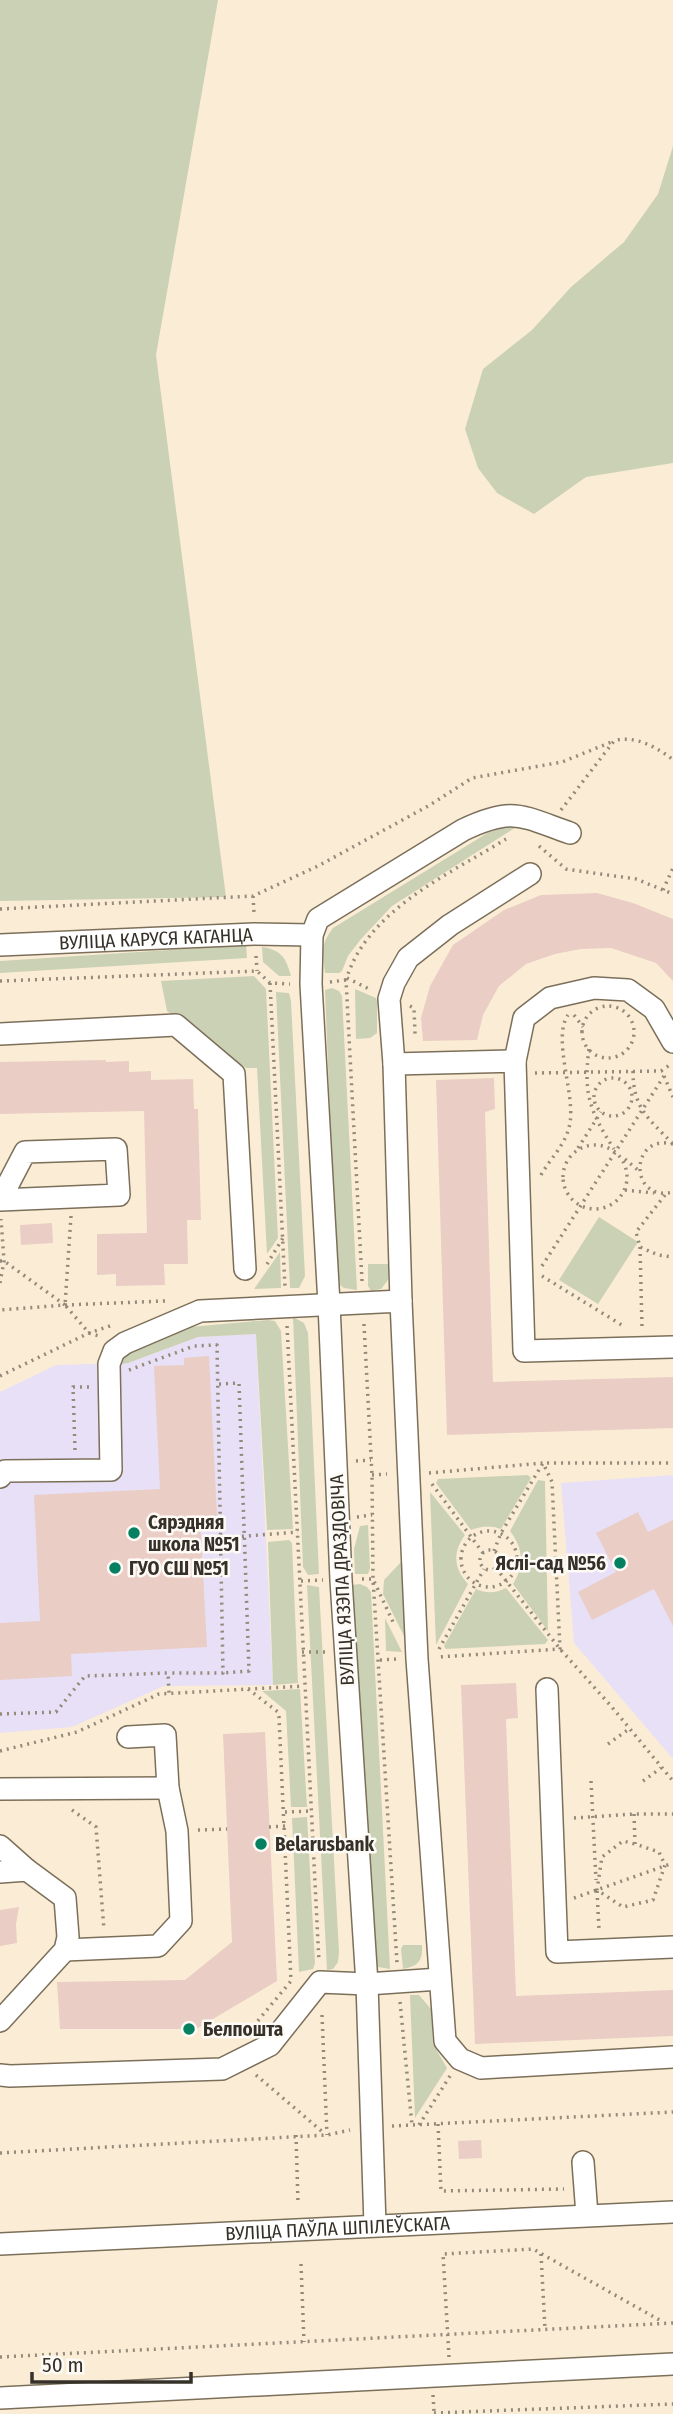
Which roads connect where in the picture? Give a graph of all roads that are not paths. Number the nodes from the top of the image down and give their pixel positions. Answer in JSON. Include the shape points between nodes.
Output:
{"nodes":[{"id":1,"x":570,"y":833,"type":"dead end"},
{"id":2,"x":530,"y":874,"type":"dead end"},
{"id":3,"x":312,"y":935,"type":"junction"},
{"id":4,"x":0,"y":945,"type":"edge"},
{"id":5,"x":0,"y":1034,"type":"edge"},
{"id":6,"x":673,"y":1042,"type":"edge"},
{"id":7,"x":515,"y":1061,"type":"junction"},
{"id":8,"x":394,"y":1065,"type":"junction"},
{"id":9,"x":0,"y":1200,"type":"edge"},
{"id":10,"x":245,"y":1269,"type":"dead end"},
{"id":11,"x":401,"y":1301,"type":"junction"},
{"id":12,"x":329,"y":1304,"type":"junction"},
{"id":13,"x":673,"y":1347,"type":"edge"},
{"id":14,"x":0,"y":1477,"type":"edge"},
{"id":15,"x":547,"y":1689,"type":"dead end"},
{"id":16,"x":128,"y":1737,"type":"dead end"},
{"id":17,"x":0,"y":1788,"type":"edge"},
{"id":18,"x":168,"y":1788,"type":"junction"},
{"id":19,"x":0,"y":1846,"type":"edge"},
{"id":20,"x":27,"y":1870,"type":"junction"},
{"id":21,"x":0,"y":1872,"type":"edge"},
{"id":22,"x":673,"y":1947,"type":"edge"},
{"id":23,"x":65,"y":1950,"type":"junction"},
{"id":24,"x":440,"y":1979,"type":"junction"},
{"id":25,"x":366,"y":1984,"type":"junction"},
{"id":26,"x":0,"y":2021,"type":"edge"},
{"id":27,"x":673,"y":2057,"type":"edge"},
{"id":28,"x":0,"y":2075,"type":"edge"},
{"id":29,"x":583,"y":2162,"type":"dead end"},
{"id":30,"x":673,"y":2212,"type":"edge"},
{"id":31,"x":587,"y":2215,"type":"junction"},
{"id":32,"x":375,"y":2225,"type":"junction"},
{"id":33,"x":0,"y":2245,"type":"edge"},
{"id":34,"x":673,"y":2364,"type":"edge"},
{"id":35,"x":0,"y":2398,"type":"edge"}],
"edges":[{"from":1,"to":3,"type":"street","via":[[514,814],[481,821],[318,919]]},
{"from":2,"to":8,"type":"street","via":[[408,958],[389,999]]},
{"from":3,"to":4,"type":"street","name":"ВУЛІЦА КАРУСЯ КАГАНЦА"},
{"from":3,"to":12,"type":"street","name":"ВУЛІЦА ЯЗЭПА ДРАЗДОВІЧА"},
{"from":5,"to":10,"type":"street","via":[[176,1025],[234,1074]]},
{"from":6,"to":7,"type":"street","via":[[654,1009],[628,990],[594,988],[550,998],[524,1018]]},
{"from":7,"to":8,"type":"street"},
{"from":7,"to":13,"type":"street","via":[[524,1351]]},
{"from":8,"to":11,"type":"street"},
{"from":9,"to":9,"type":"street","via":[[25,1152],[116,1149],[119,1195]]},
{"from":11,"to":12,"type":"street"},
{"from":11,"to":24,"type":"street","via":[[417,1659]]},
{"from":12,"to":14,"type":"street","via":[[200,1311],[125,1343],[114,1351],[109,1364],[111,1470],[5,1471]]},
{"from":12,"to":25,"type":"street","name":"ВУЛІЦА ЯЗЭПА ДРАЗДОВІЧА"},
{"from":15,"to":22,"type":"street","via":[[557,1952]]},
{"from":16,"to":18,"type":"street","via":[[165,1735]]},
{"from":17,"to":18,"type":"street"},
{"from":18,"to":23,"type":"street","via":[[177,1831],[181,1921],[158,1946]]},
{"from":19,"to":20,"type":"street"},
{"from":20,"to":21,"type":"street"},
{"from":20,"to":23,"type":"street","via":[[65,1898]]},
{"from":23,"to":26,"type":"street"},
{"from":24,"to":25,"type":"street"},
{"from":24,"to":27,"type":"street","via":[[445,2041],[460,2059],[481,2068]]},
{"from":25,"to":28,"type":"street","via":[[320,1982],[270,2045],[222,2069]]},
{"from":25,"to":32,"type":"street","name":"ВУЛІЦА ЯЗЭПА ДРАЗДОВІЧА"},
{"from":29,"to":31,"type":"street"},
{"from":30,"to":31,"type":"street","name":"ВУЛІЦА ПАЎЛА ШПІЛЕЎСКАГА"},
{"from":31,"to":32,"type":"street","name":"ВУЛІЦА ПАЎЛА ШПІЛЕЎСКАГА"},
{"from":32,"to":33,"type":"street","name":"ВУЛІЦА ПАЎЛА ШПІЛЕЎСКАГА"},
{"from":34,"to":35,"type":"street"}]}
